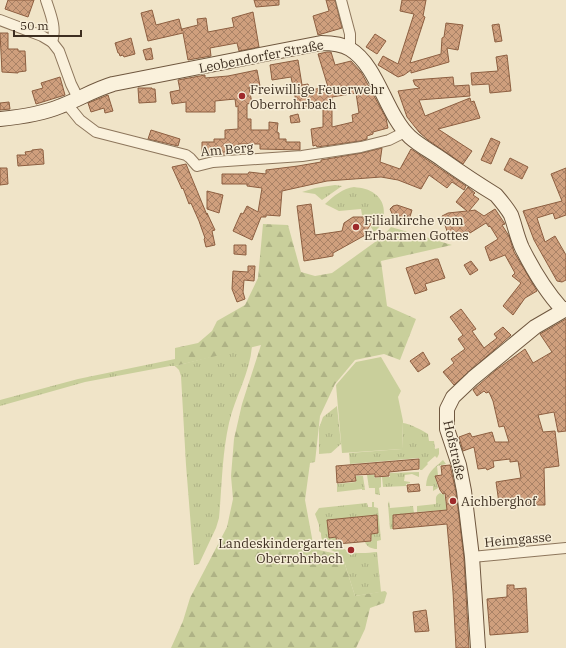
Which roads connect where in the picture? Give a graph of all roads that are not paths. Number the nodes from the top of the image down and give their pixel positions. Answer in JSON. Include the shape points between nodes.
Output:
{"nodes":[{"id":1,"x":46,"y":0,"type":"edge"},
{"id":2,"x":341,"y":0,"type":"edge"},
{"id":3,"x":0,"y":20,"type":"edge"},
{"id":4,"x":52,"y":42,"type":"junction"},
{"id":5,"x":350,"y":48,"type":"junction"},
{"id":6,"x":72,"y":101,"type":"junction"},
{"id":7,"x":0,"y":119,"type":"edge"},
{"id":8,"x":404,"y":132,"type":"junction"},
{"id":9,"x":565,"y":310,"type":"edge"},
{"id":10,"x":566,"y":548,"type":"edge"},
{"id":11,"x":472,"y":557,"type":"junction"},
{"id":12,"x":478,"y":648,"type":"edge"}],
"edges":[{"from":1,"to":4,"type":"street","via":[[54,29]]},
{"from":2,"to":5,"type":"street","via":[[350,34]]},
{"from":3,"to":4,"type":"street"},
{"from":4,"to":6,"type":"street","via":[[59,51],[74,91]]},
{"from":5,"to":6,"type":"main road","name":"Leobendorfer Straße","via":[[321,43],[113,84],[93,90]]},
{"from":5,"to":8,"type":"main road","via":[[368,68]]},
{"from":6,"to":7,"type":"main road","name":"Leobendorfer Straße","via":[[37,114]]},
{"from":6,"to":8,"type":"street","name":"Am Berg","via":[[80,120],[90,129],[186,155],[197,166],[213,162],[302,156],[361,147],[388,140]]},
{"from":8,"to":9,"type":"main road","via":[[496,195],[510,215],[535,272],[549,294]]},
{"from":9,"to":11,"type":"main road","name":"Hofstraße","via":[[535,327],[458,391],[449,403],[446,415],[447,429],[462,477]]},
{"from":10,"to":11,"type":"street","name":"Heimgasse"},
{"from":11,"to":12,"type":"main road","name":"Hofstraße"}]}
